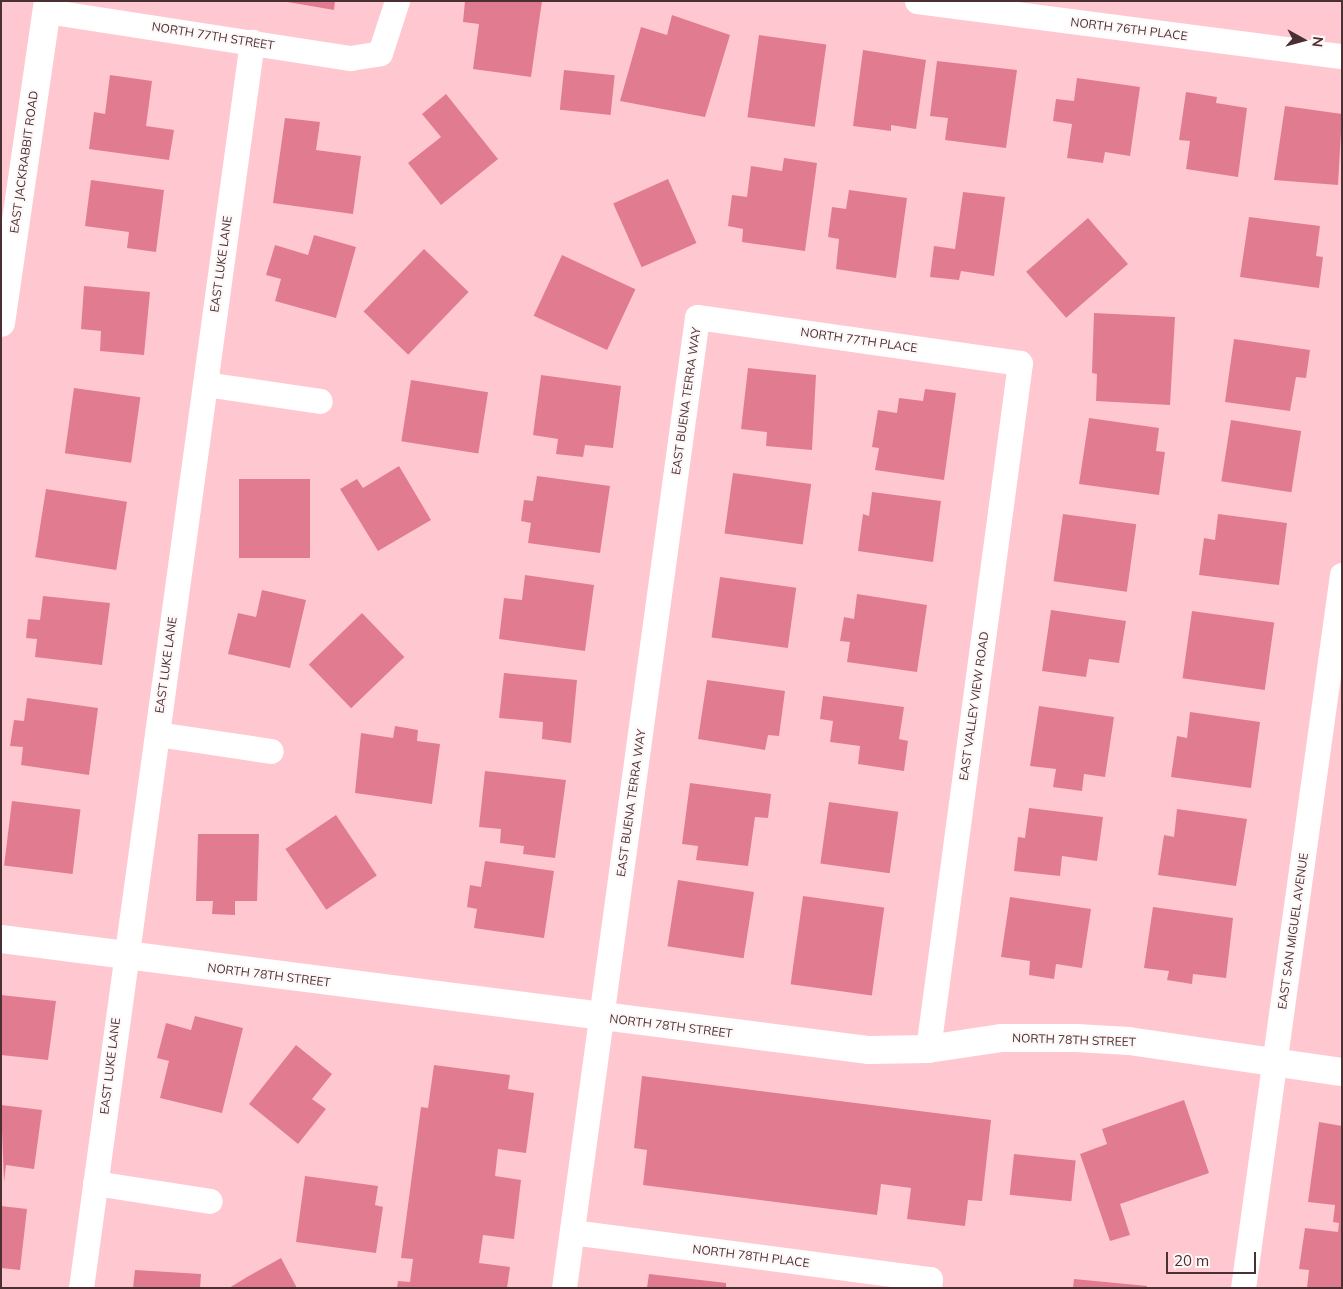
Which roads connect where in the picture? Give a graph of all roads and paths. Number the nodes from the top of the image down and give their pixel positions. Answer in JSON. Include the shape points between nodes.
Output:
{"nodes":[{"id":1,"x":397,"y":1,"type":"edge"},
{"id":2,"x":917,"y":1,"type":"edge"},
{"id":3,"x":47,"y":6,"type":"edge"},
{"id":4,"x":252,"y":42,"type":"junction"},
{"id":5,"x":1342,"y":56,"type":"edge"},
{"id":6,"x":697,"y":318,"type":"joint"},
{"id":7,"x":1,"y":323,"type":"edge"},
{"id":8,"x":1020,"y":363,"type":"joint"},
{"id":9,"x":205,"y":384,"type":"junction"},
{"id":10,"x":320,"y":400,"type":"dead end"},
{"id":11,"x":1342,"y":575,"type":"edge"},
{"id":12,"x":157,"y":734,"type":"junction"},
{"id":13,"x":271,"y":751,"type":"dead end"},
{"id":14,"x":1,"y":939,"type":"edge"},
{"id":15,"x":125,"y":956,"type":"junction"},
{"id":16,"x":602,"y":1018,"type":"junction"},
{"id":17,"x":928,"y":1049,"type":"junction"},
{"id":18,"x":1275,"y":1063,"type":"junction"},
{"id":19,"x":1342,"y":1072,"type":"edge"},
{"id":20,"x":95,"y":1182,"type":"junction"},
{"id":21,"x":210,"y":1201,"type":"dead end"},
{"id":22,"x":572,"y":1232,"type":"junction"},
{"id":23,"x":929,"y":1283,"type":"edge"},
{"id":24,"x":81,"y":1288,"type":"edge"},
{"id":25,"x":564,"y":1288,"type":"edge"},
{"id":26,"x":1243,"y":1288,"type":"edge"}],
"edges":[{"from":1,"to":4,"type":"street","name":"NORTH 77TH STREET","via":[[380,53],[350,58]]},
{"from":2,"to":5,"type":"street","name":"NORTH 76TH PLACE"},
{"from":3,"to":4,"type":"street","name":"NORTH 77TH STREET"},
{"from":3,"to":7,"type":"street","name":"EAST JACKRABBIT ROAD"},
{"from":4,"to":9,"type":"street","name":"EAST LUKE LANE"},
{"from":6,"to":8,"type":"street","name":"NORTH 77TH PLACE"},
{"from":6,"to":16,"type":"street","name":"EAST BUENA TERRA WAY"},
{"from":8,"to":17,"type":"street","name":"EAST VALLEY VIEW ROAD"},
{"from":9,"to":10,"type":"street"},
{"from":9,"to":12,"type":"street","name":"EAST LUKE LANE"},
{"from":11,"to":18,"type":"street","name":"EAST SAN MIGUEL AVENUE"},
{"from":12,"to":13,"type":"street"},
{"from":12,"to":15,"type":"street","name":"EAST LUKE LANE"},
{"from":14,"to":15,"type":"street","name":"NORTH 78TH STREET"},
{"from":15,"to":16,"type":"street","name":"NORTH 78TH STREET"},
{"from":15,"to":20,"type":"street","name":"EAST LUKE LANE"},
{"from":16,"to":17,"type":"street","name":"NORTH 78TH STREET","via":[[868,1050]]},
{"from":16,"to":22,"type":"street","name":"EAST BUENA TERRA WAY"},
{"from":17,"to":18,"type":"street","name":"NORTH 78TH STREET","via":[[1002,1038],[1130,1040]]},
{"from":18,"to":19,"type":"street","name":"NORTH 78TH STREET"},
{"from":18,"to":26,"type":"street","name":"EAST SAN MIGUEL AVENUE"},
{"from":20,"to":21,"type":"street"},
{"from":20,"to":24,"type":"street","name":"EAST LUKE LANE"},
{"from":22,"to":23,"type":"street","name":"NORTH 78TH PLACE"},
{"from":22,"to":25,"type":"street","name":"EAST BUENA TERRA WAY"}]}
